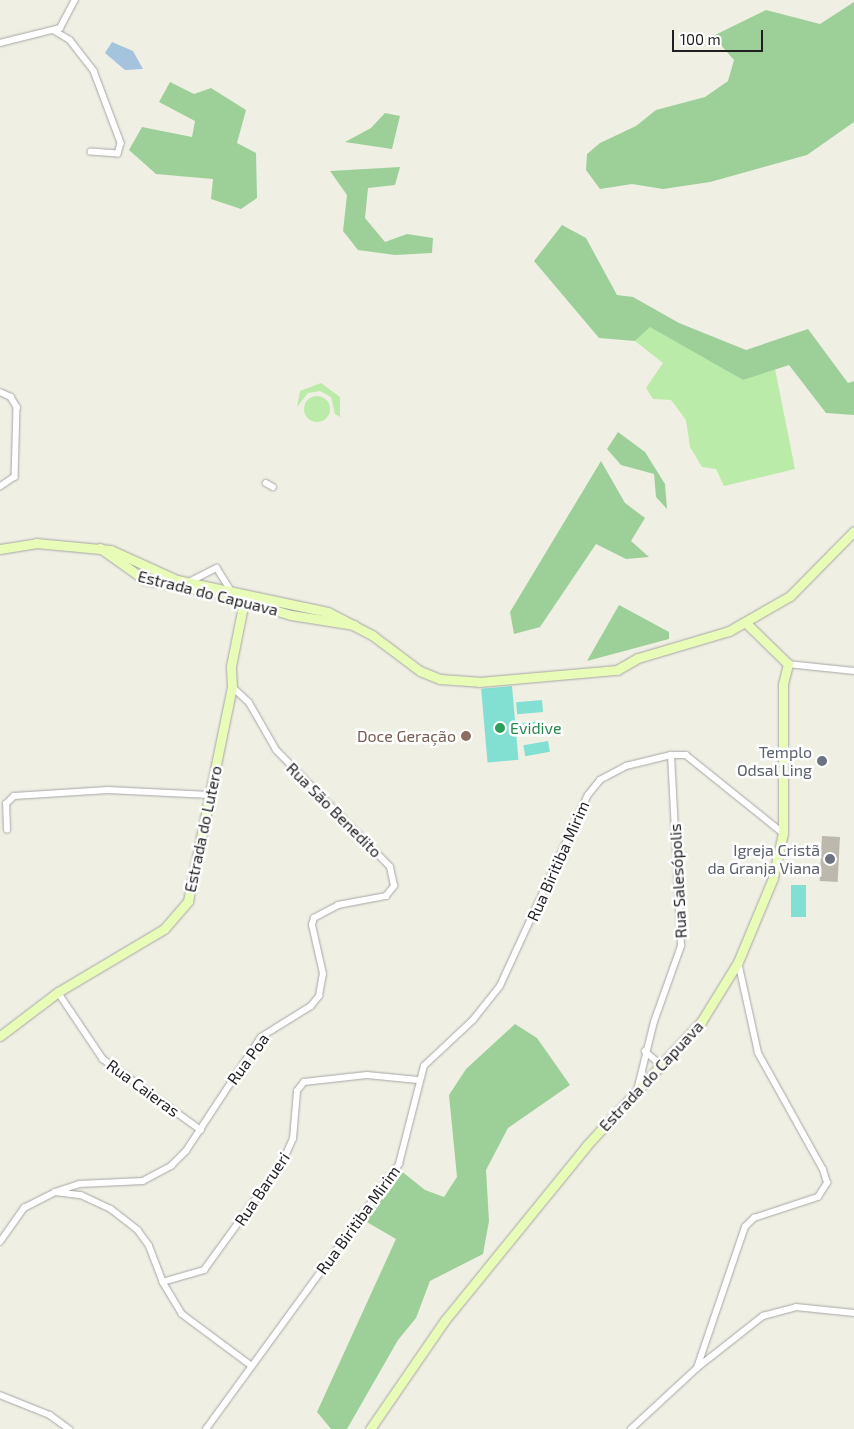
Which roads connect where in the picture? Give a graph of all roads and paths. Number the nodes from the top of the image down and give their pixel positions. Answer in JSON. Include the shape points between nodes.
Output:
{"nodes":[{"id":1,"x":76,"y":0,"type":"edge"},
{"id":2,"x":55,"y":31,"type":"junction"},
{"id":3,"x":0,"y":43,"type":"edge"},
{"id":4,"x":91,"y":152,"type":"dead end"},
{"id":5,"x":0,"y":392,"type":"edge"},
{"id":6,"x":266,"y":483,"type":"dead end"},
{"id":7,"x":273,"y":487,"type":"dead end"},
{"id":8,"x":0,"y":488,"type":"edge"},
{"id":9,"x":854,"y":531,"type":"edge"},
{"id":10,"x":100,"y":548,"type":"junction"},
{"id":11,"x":0,"y":549,"type":"edge"},
{"id":12,"x":144,"y":567,"type":"junction"},
{"id":13,"x":139,"y":578,"type":"junction"},
{"id":14,"x":189,"y":582,"type":"junction"},
{"id":15,"x":230,"y":589,"type":"junction"},
{"id":16,"x":246,"y":602,"type":"junction"},
{"id":17,"x":322,"y":610,"type":"junction"},
{"id":18,"x":320,"y":621,"type":"junction"},
{"id":19,"x":745,"y":622,"type":"junction"},
{"id":20,"x":354,"y":625,"type":"junction"},
{"id":21,"x":788,"y":664,"type":"junction"},
{"id":22,"x":854,"y":671,"type":"edge"},
{"id":23,"x":232,"y":687,"type":"junction"},
{"id":24,"x":671,"y":755,"type":"junction"},
{"id":25,"x":210,"y":795,"type":"junction"},
{"id":26,"x":7,"y":830,"type":"dead end"},
{"id":27,"x":784,"y":833,"type":"junction"},
{"id":28,"x":338,"y":905,"type":"joint"},
{"id":29,"x":738,"y":962,"type":"junction"},
{"id":30,"x":58,"y":992,"type":"junction"},
{"id":31,"x":0,"y":1036,"type":"edge"},
{"id":32,"x":645,"y":1051,"type":"junction"},
{"id":33,"x":662,"y":1066,"type":"junction"},
{"id":34,"x":418,"y":1080,"type":"junction"},
{"id":35,"x":637,"y":1091,"type":"junction"},
{"id":36,"x":201,"y":1130,"type":"junction"},
{"id":37,"x":79,"y":1184,"type":"junction"},
{"id":38,"x":55,"y":1192,"type":"junction"},
{"id":39,"x":81,"y":1194,"type":"junction"},
{"id":40,"x":0,"y":1242,"type":"edge"},
{"id":41,"x":163,"y":1282,"type":"junction"},
{"id":42,"x":854,"y":1313,"type":"edge"},
{"id":43,"x":252,"y":1366,"type":"junction"},
{"id":44,"x":698,"y":1368,"type":"junction"},
{"id":45,"x":0,"y":1395,"type":"edge"},
{"id":46,"x":69,"y":1429,"type":"edge"},
{"id":47,"x":206,"y":1429,"type":"edge"},
{"id":48,"x":370,"y":1429,"type":"edge"},
{"id":49,"x":631,"y":1429,"type":"edge"}],
"edges":[{"from":1,"to":2,"type":"street","via":[[64,24]]},
{"from":2,"to":3,"type":"street"},
{"from":2,"to":4,"type":"street","via":[[70,40],[94,71],[121,143],[118,154]]},
{"from":5,"to":8,"type":"street","via":[[15,402],[17,416],[15,477]]},
{"from":6,"to":7,"type":"street"},
{"from":9,"to":19,"type":"street","name":"Estrada do Capuava","via":[[800,588]]},
{"from":10,"to":11,"type":"street","name":"Estrada do Capuava","via":[[36,543]]},
{"from":10,"to":12,"type":"street","name":"Estrada do Capuava"},
{"from":10,"to":13,"type":"street","name":"Estrada do Capuava"},
{"from":12,"to":13,"type":"street","via":[[138,571]]},
{"from":12,"to":14,"type":"street","name":"Estrada do Capuava"},
{"from":13,"to":16,"type":"street","name":"Estrada do Capuava"},
{"from":14,"to":15,"type":"street","name":"Estrada do Capuava"},
{"from":14,"to":15,"type":"street","via":[[214,568],[222,571]]},
{"from":15,"to":17,"type":"street","name":"Estrada do Capuava","via":[[268,601]]},
{"from":16,"to":18,"type":"street","name":"Estrada do Capuava"},
{"from":16,"to":23,"type":"street","name":"Estrada do Lutero"},
{"from":17,"to":18,"type":"street"},
{"from":17,"to":20,"type":"street","name":"Estrada do Capuava"},
{"from":18,"to":20,"type":"street","name":"Estrada do Capuava"},
{"from":19,"to":20,"type":"street","name":"Estrada do Capuava","via":[[709,639],[638,658],[617,670],[478,682],[429,675]]},
{"from":19,"to":21,"type":"street"},
{"from":21,"to":22,"type":"street"},
{"from":21,"to":27,"type":"street","name":"Estrada do Capuava","via":[[783,684]]},
{"from":23,"to":25,"type":"street","name":"Estrada do Lutero"},
{"from":23,"to":28,"type":"street","name":"Rua São Benedito","via":[[249,703],[276,750],[390,867],[394,886],[386,896]]},
{"from":24,"to":27,"type":"street","via":[[694,759]]},
{"from":24,"to":32,"type":"street","name":"Rua Salesópolis","via":[[681,946]]},
{"from":24,"to":34,"type":"street","name":"Rua Biritiba Mirim","via":[[608,773],[588,795],[500,986],[473,1020],[437,1050]]},
{"from":25,"to":26,"type":"street","via":[[108,790],[14,796],[6,804]]},
{"from":25,"to":30,"type":"street","name":"Estrada do Lutero","via":[[194,877],[182,912],[164,929]]},
{"from":27,"to":29,"type":"street","name":"Estrada do Capuava","via":[[773,878]]},
{"from":28,"to":36,"type":"street","name":"Rua Poa","via":[[318,913],[312,924],[323,974],[319,996],[311,1006],[261,1037]]},
{"from":29,"to":33,"type":"street","name":"Estrada do Capuava","via":[[701,1022]]},
{"from":29,"to":44,"type":"street","via":[[758,1053],[824,1170],[827,1184],[818,1198],[754,1218],[745,1227]]},
{"from":30,"to":31,"type":"street","name":"Estrada do Lutero"},
{"from":30,"to":36,"type":"street","name":"Rua Caieras","via":[[103,1059]]},
{"from":32,"to":33,"type":"street"},
{"from":32,"to":35,"type":"street","name":"Rua Salesópolis"},
{"from":33,"to":35,"type":"street","name":"Estrada do Capuava"},
{"from":34,"to":41,"type":"street","name":"Rua Barueri","via":[[367,1075],[304,1082],[297,1092],[289,1151],[216,1256],[196,1275]]},
{"from":34,"to":43,"type":"street","name":"Rua Biritiba Mirim","via":[[409,1137],[399,1164]]},
{"from":35,"to":48,"type":"street","name":"Estrada do Capuava","via":[[587,1145],[445,1320]]},
{"from":36,"to":37,"type":"street","name":"Rua Poa","via":[[176,1161],[156,1176],[143,1181]]},
{"from":37,"to":38,"type":"street","name":"Rua Poa"},
{"from":37,"to":39,"type":"street"},
{"from":38,"to":39,"type":"street"},
{"from":38,"to":40,"type":"street","name":"Rua Poa","via":[[24,1208]]},
{"from":39,"to":41,"type":"street","via":[[111,1209],[138,1230],[149,1245]]},
{"from":41,"to":43,"type":"street","via":[[182,1314]]},
{"from":42,"to":44,"type":"street","via":[[796,1307],[772,1312]]},
{"from":43,"to":47,"type":"street","name":"Rua Biritiba Mirim"},
{"from":44,"to":49,"type":"street"},
{"from":45,"to":46,"type":"street","via":[[50,1415]]}]}
